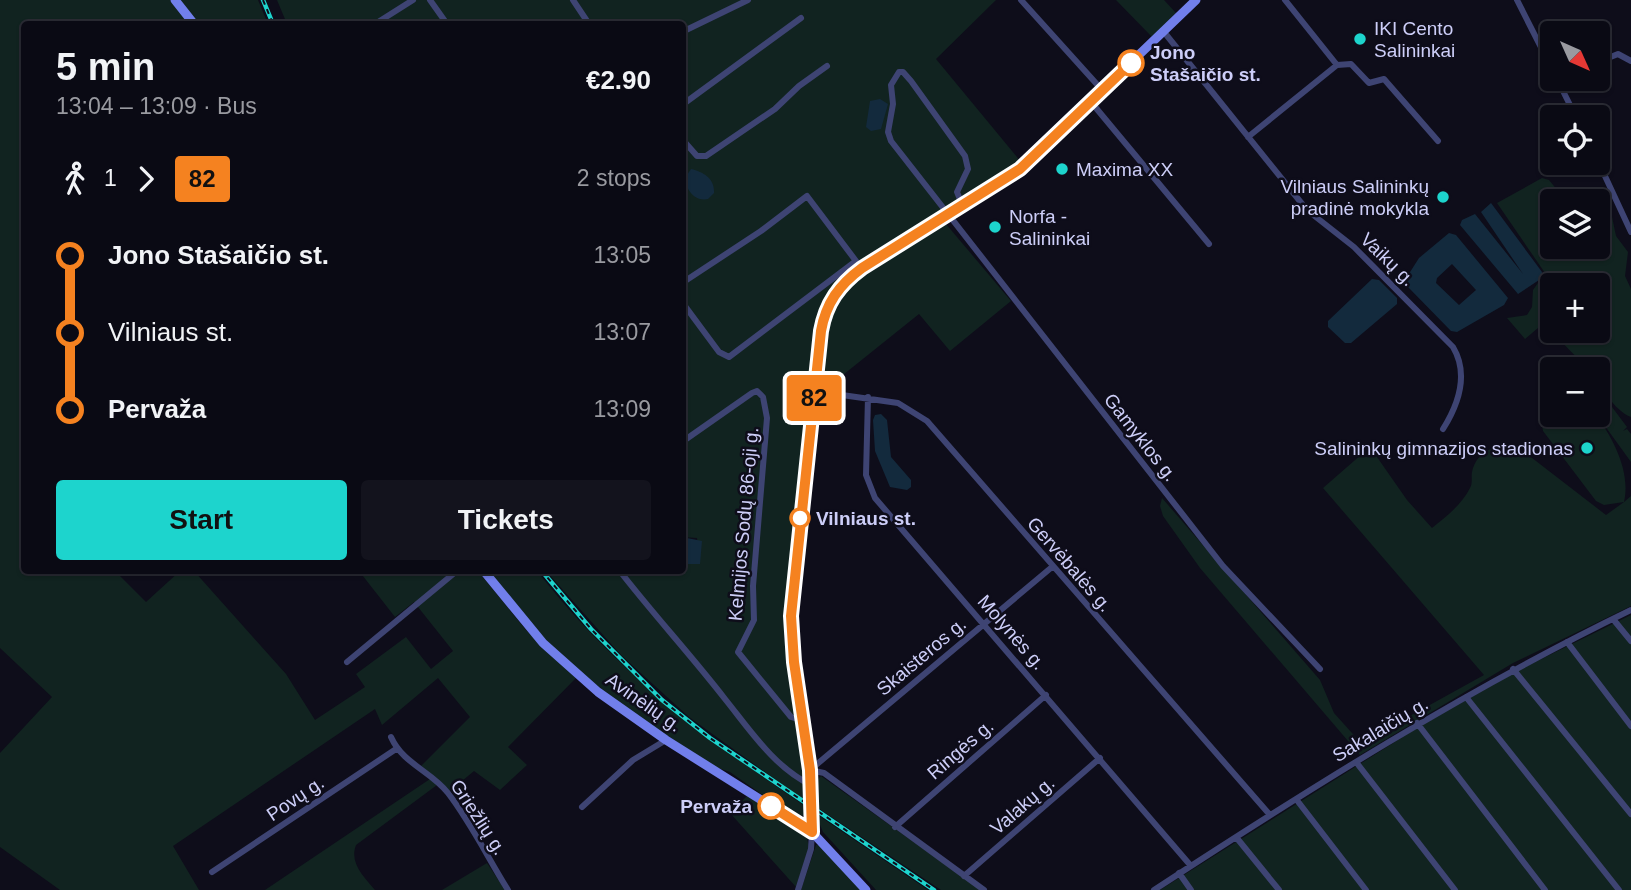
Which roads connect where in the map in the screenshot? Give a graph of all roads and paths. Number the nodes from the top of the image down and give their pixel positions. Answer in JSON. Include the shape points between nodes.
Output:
{"nodes":[{"id":1,"x":175,"y":0,"type":"edge"},
{"id":2,"x":413,"y":0,"type":"edge"},
{"id":3,"x":430,"y":0,"type":"edge"},
{"id":4,"x":573,"y":0,"type":"edge"},
{"id":5,"x":748,"y":0,"type":"edge"},
{"id":6,"x":1020,"y":0,"type":"edge"},
{"id":7,"x":1196,"y":0,"type":"edge"},
{"id":8,"x":1285,"y":0,"type":"edge"},
{"id":9,"x":1517,"y":0,"type":"edge"},
{"id":10,"x":800,"y":18,"type":"dead end"},
{"id":11,"x":192,"y":21,"type":"edge"},
{"id":12,"x":380,"y":21,"type":"edge"},
{"id":13,"x":445,"y":21,"type":"edge"},
{"id":14,"x":587,"y":21,"type":"edge"},
{"id":15,"x":686,"y":30,"type":"edge"},
{"id":16,"x":1164,"y":32,"type":"junction"},
{"id":17,"x":1540,"y":45,"type":"edge"},
{"id":18,"x":1610,"y":57,"type":"edge"},
{"id":19,"x":1631,"y":61,"type":"edge"},
{"id":20,"x":1337,"y":65,"type":"junction"},
{"id":21,"x":827,"y":66,"type":"dead end"},
{"id":22,"x":1102,"y":91,"type":"junction"},
{"id":23,"x":686,"y":101,"type":"edge"},
{"id":24,"x":1091,"y":102,"type":"junction"},
{"id":25,"x":1248,"y":137,"type":"junction"},
{"id":26,"x":1438,"y":141,"type":"dead end"},
{"id":27,"x":686,"y":144,"type":"edge"},
{"id":28,"x":1605,"y":175,"type":"edge"},
{"id":29,"x":963,"y":207,"type":"junction"},
{"id":30,"x":948,"y":216,"type":"junction"},
{"id":31,"x":1631,"y":232,"type":"edge"},
{"id":32,"x":1209,"y":244,"type":"dead end"},
{"id":33,"x":859,"y":265,"type":"junction"},
{"id":34,"x":686,"y":280,"type":"edge"},
{"id":35,"x":686,"y":307,"type":"edge"},
{"id":36,"x":814,"y":391,"type":"junction"},
{"id":37,"x":868,"y":397,"type":"junction"},
{"id":38,"x":1443,"y":429,"type":"dead end"},
{"id":39,"x":686,"y":439,"type":"edge"},
{"id":40,"x":1052,"y":567,"type":"junction"},
{"id":41,"x":453,"y":574,"type":"edge"},
{"id":42,"x":486,"y":574,"type":"edge"},
{"id":43,"x":622,"y":574,"type":"edge"},
{"id":44,"x":1631,"y":610,"type":"edge"},
{"id":45,"x":1614,"y":619,"type":"junction"},
{"id":46,"x":984,"y":624,"type":"junction"},
{"id":47,"x":1631,"y":641,"type":"edge"},
{"id":48,"x":1567,"y":642,"type":"junction"},
{"id":49,"x":347,"y":662,"type":"dead end"},
{"id":50,"x":1320,"y":669,"type":"dead end"},
{"id":51,"x":1513,"y":669,"type":"junction"},
{"id":52,"x":1046,"y":695,"type":"junction"},
{"id":53,"x":1466,"y":696,"type":"junction"},
{"id":54,"x":804,"y":721,"type":"junction"},
{"id":55,"x":1417,"y":723,"type":"junction"},
{"id":56,"x":1631,"y":726,"type":"edge"},
{"id":57,"x":391,"y":737,"type":"dead end"},
{"id":58,"x":666,"y":740,"type":"junction"},
{"id":59,"x":396,"y":749,"type":"junction"},
{"id":60,"x":1100,"y":758,"type":"junction"},
{"id":61,"x":1356,"y":762,"type":"junction"},
{"id":62,"x":810,"y":770,"type":"junction"},
{"id":63,"x":811,"y":785,"type":"junction"},
{"id":64,"x":1296,"y":799,"type":"junction"},
{"id":65,"x":582,"y":807,"type":"dead end"},
{"id":66,"x":1631,"y":814,"type":"edge"},
{"id":67,"x":1270,"y":815,"type":"junction"},
{"id":68,"x":895,"y":827,"type":"junction"},
{"id":69,"x":812,"y":832,"type":"junction"},
{"id":70,"x":1236,"y":837,"type":"junction"},
{"id":71,"x":1192,"y":866,"type":"junction"},
{"id":72,"x":212,"y":872,"type":"dead end"},
{"id":73,"x":1179,"y":873,"type":"junction"},
{"id":74,"x":964,"y":876,"type":"junction"},
{"id":75,"x":508,"y":890,"type":"edge"},
{"id":76,"x":798,"y":890,"type":"edge"},
{"id":77,"x":866,"y":890,"type":"edge"},
{"id":78,"x":984,"y":890,"type":"edge"},
{"id":79,"x":1154,"y":890,"type":"edge"},
{"id":80,"x":1191,"y":890,"type":"edge"},
{"id":81,"x":1279,"y":890,"type":"edge"},
{"id":82,"x":1366,"y":890,"type":"edge"},
{"id":83,"x":1455,"y":890,"type":"edge"},
{"id":84,"x":1545,"y":890,"type":"edge"},
{"id":85,"x":1619,"y":890,"type":"edge"}],
"edges":[{"from":1,"to":11,"type":"main road"},
{"from":2,"to":12,"type":"street"},
{"from":3,"to":13,"type":"street"},
{"from":4,"to":14,"type":"street"},
{"from":5,"to":15,"type":"street"},
{"from":6,"to":22,"type":"street"},
{"from":7,"to":16,"type":"main road"},
{"from":8,"to":20,"type":"street"},
{"from":9,"to":17,"type":"street"},
{"from":10,"to":23,"type":"street"},
{"from":16,"to":22,"type":"main road"},
{"from":16,"to":25,"type":"street","name":"Vaikų g."},
{"from":18,"to":19,"type":"street","via":[[1618,54]]},
{"from":20,"to":25,"type":"street"},
{"from":20,"to":26,"type":"street","via":[[1351,64],[1369,82],[1384,79]]},
{"from":21,"to":27,"type":"street","via":[[706,156],[696,156]]},
{"from":22,"to":24,"type":"main road"},
{"from":24,"to":29,"type":"main road","via":[[1020,169]]},
{"from":24,"to":32,"type":"street"},
{"from":25,"to":38,"type":"street","name":"Vaikų g.","via":[[1307,209],[1354,247],[1453,347],[1459,362],[1460,393]]},
{"from":28,"to":31,"type":"street"},
{"from":29,"to":30,"type":"main road"},
{"from":29,"to":30,"type":"street","name":"Gamyklos g.","via":[[957,192],[968,169],[965,156],[911,81],[899,72],[892,80],[888,135]]},
{"from":30,"to":33,"type":"main road"},
{"from":30,"to":50,"type":"street","name":"Gamyklos g.","via":[[1223,566]]},
{"from":33,"to":34,"type":"street","via":[[807,196]]},
{"from":33,"to":35,"type":"street","via":[[729,357],[719,352]]},
{"from":33,"to":36,"type":"main road","via":[[823,317]]},
{"from":36,"to":37,"type":"street","name":"Gervėbalės g."},
{"from":36,"to":54,"type":"main road","via":[[791,616]]},
{"from":37,"to":40,"type":"street","name":"Gervėbalės g.","via":[[908,407],[927,421]]},
{"from":37,"to":46,"type":"street","name":"Molynės g.","via":[[869,487]]},
{"from":39,"to":54,"type":"street","name":"Kelmijos Sodų 86-oji g.","via":[[760,391],[767,418],[752,586],[754,620],[738,652],[791,717]]},
{"from":40,"to":46,"type":"street","name":"Skaisteros g."},
{"from":40,"to":67,"type":"street","name":"Gervėbalės g."},
{"from":41,"to":49,"type":"street"},
{"from":42,"to":58,"type":"main road","name":"Avinėlių g.","via":[[543,643],[598,692]]},
{"from":43,"to":63,"type":"street","via":[[743,724],[781,764]]},
{"from":44,"to":45,"type":"street","name":"Sakalaičių g."},
{"from":45,"to":47,"type":"street"},
{"from":45,"to":48,"type":"street","name":"Sakalaičių g."},
{"from":46,"to":52,"type":"street","name":"Molynės g."},
{"from":46,"to":62,"type":"street","name":"Skaisteros g."},
{"from":48,"to":51,"type":"street","name":"Sakalaičių g."},
{"from":48,"to":56,"type":"street"},
{"from":51,"to":53,"type":"street","name":"Sakalaičių g."},
{"from":51,"to":66,"type":"street"},
{"from":52,"to":60,"type":"street","name":"Molynės g."},
{"from":52,"to":68,"type":"street","name":"Ringės g."},
{"from":53,"to":55,"type":"street","name":"Sakalaičių g."},
{"from":53,"to":85,"type":"street"},
{"from":54,"to":62,"type":"main road"},
{"from":55,"to":61,"type":"street","name":"Sakalaičių g."},
{"from":55,"to":84,"type":"street"},
{"from":57,"to":59,"type":"street","name":"Griežlių g."},
{"from":58,"to":65,"type":"street","via":[[633,760]]},
{"from":58,"to":69,"type":"main road","name":"Avinėlių g."},
{"from":59,"to":72,"type":"street","name":"Povų g."},
{"from":59,"to":75,"type":"street","name":"Griežlių g.","via":[[447,791]]},
{"from":60,"to":71,"type":"street","name":"Molynės g."},
{"from":60,"to":74,"type":"street","name":"Valakų g."},
{"from":61,"to":64,"type":"street","name":"Sakalaičių g."},
{"from":61,"to":83,"type":"street"},
{"from":62,"to":63,"type":"main road"},
{"from":62,"to":68,"type":"street","via":[[824,773]]},
{"from":63,"to":69,"type":"main road"},
{"from":64,"to":67,"type":"street","name":"Sakalaičių g."},
{"from":64,"to":82,"type":"street"},
{"from":67,"to":70,"type":"street","name":"Sakalaičių g."},
{"from":68,"to":74,"type":"street"},
{"from":69,"to":76,"type":"street"},
{"from":69,"to":77,"type":"main road","name":"Avinėlių g."},
{"from":70,"to":71,"type":"street","name":"Sakalaičių g."},
{"from":70,"to":81,"type":"street"},
{"from":71,"to":73,"type":"street","name":"Sakalaičių g."},
{"from":73,"to":79,"type":"street","name":"Sakalaičių g."},
{"from":73,"to":80,"type":"street"},
{"from":74,"to":78,"type":"street"}]}
